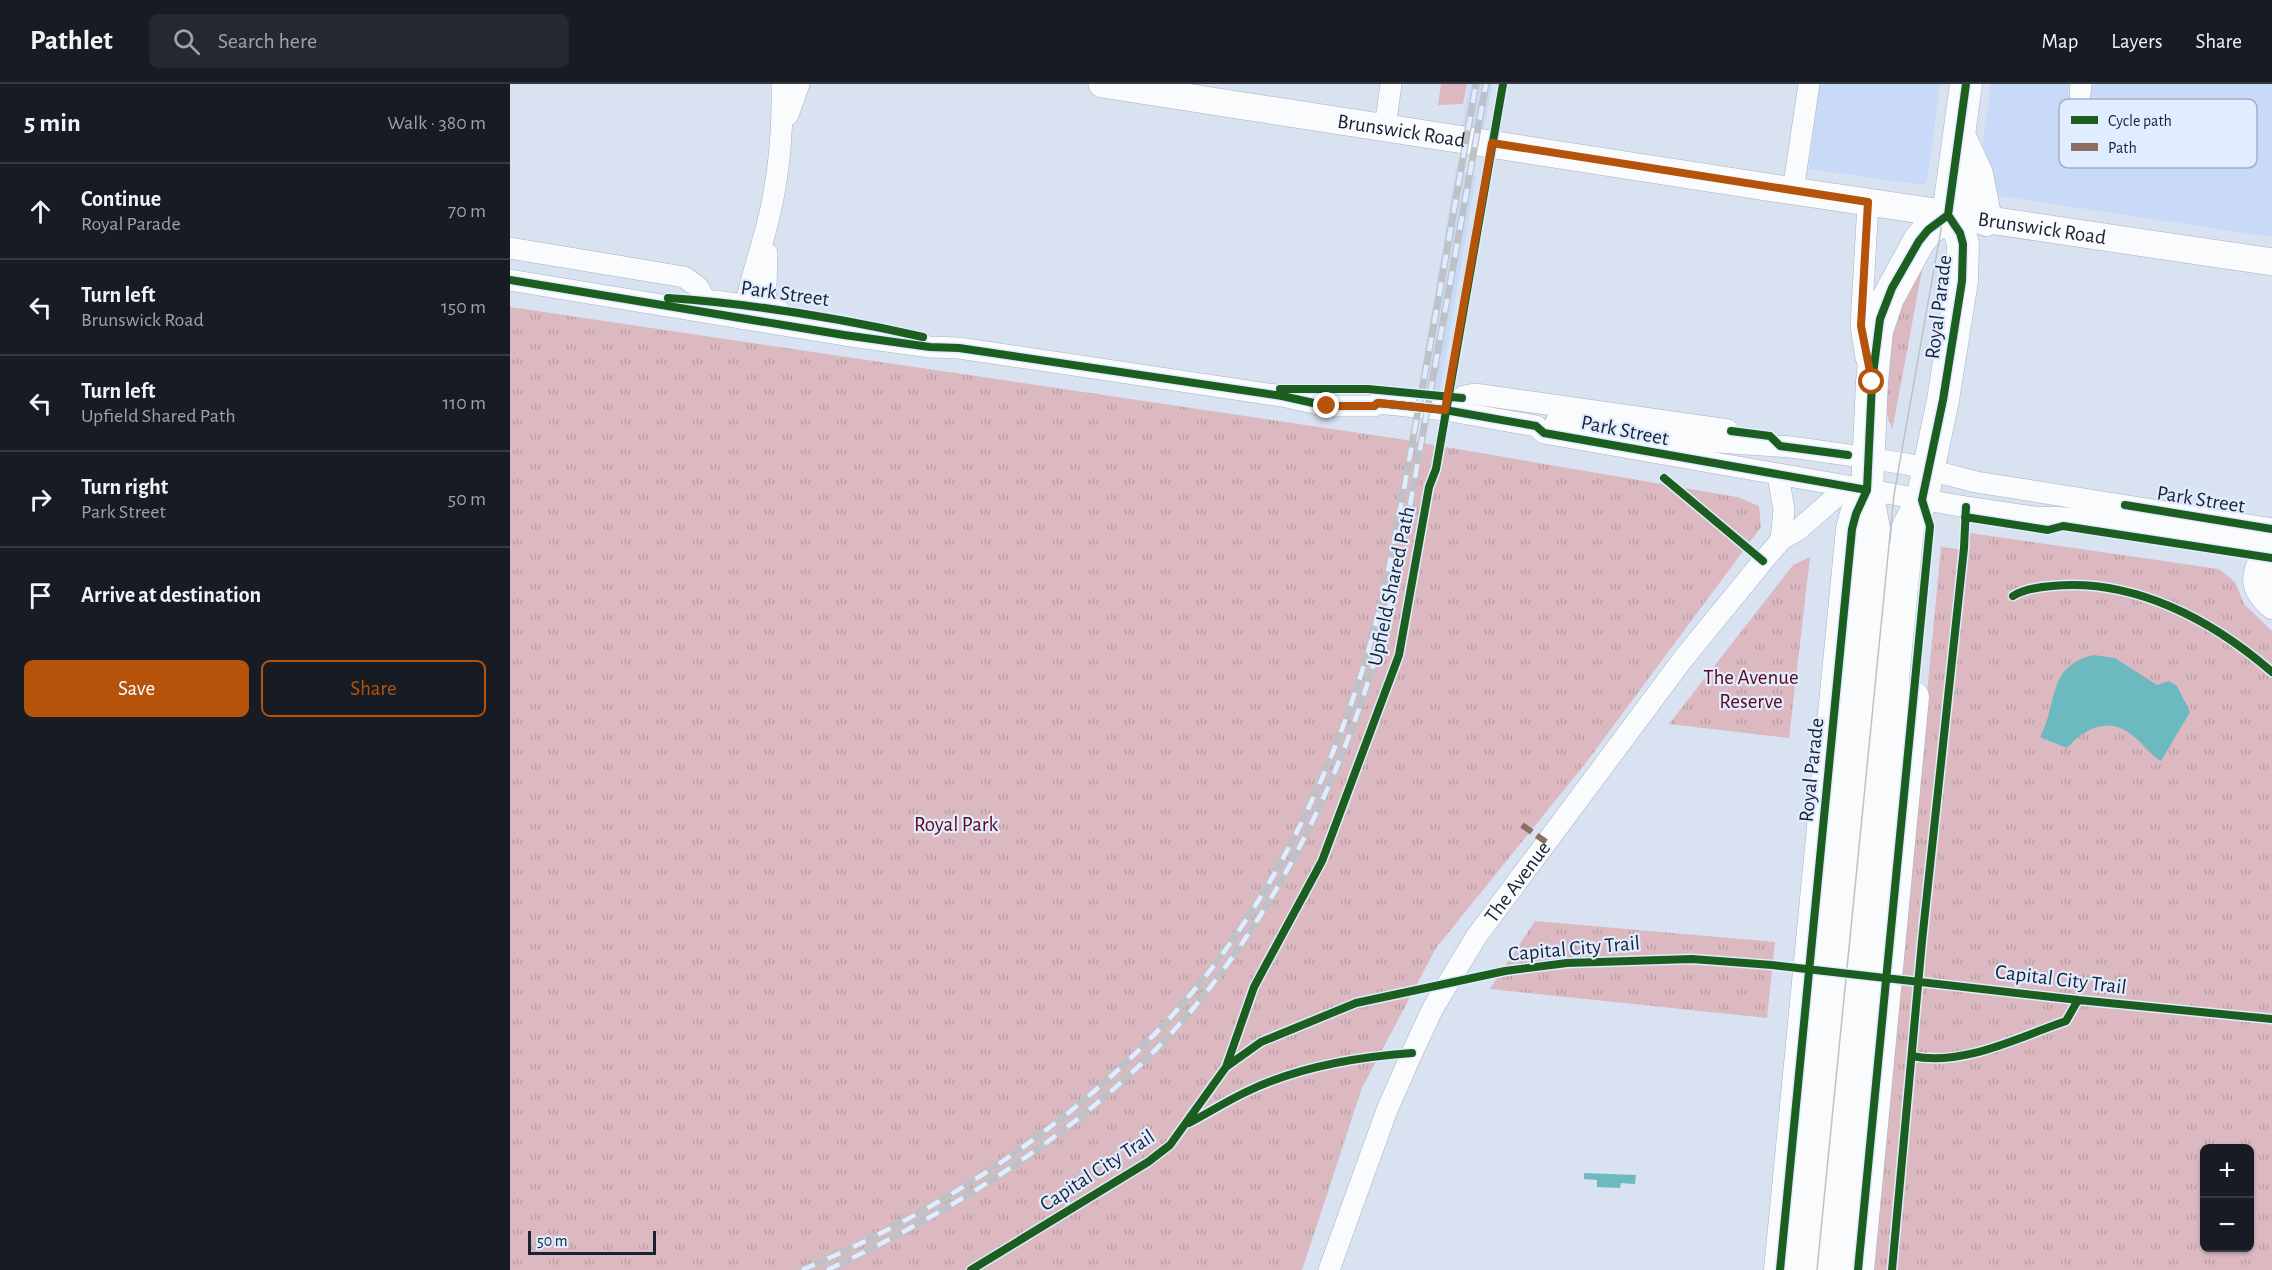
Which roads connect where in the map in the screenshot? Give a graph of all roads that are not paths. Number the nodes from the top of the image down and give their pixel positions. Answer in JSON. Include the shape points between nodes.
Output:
{"nodes":[{"id":1,"x":782,"y":84,"type":"edge"},
{"id":2,"x":799,"y":84,"type":"edge"},
{"id":3,"x":1102,"y":84,"type":"edge"},
{"id":4,"x":1391,"y":84,"type":"edge"},
{"id":5,"x":1809,"y":84,"type":"edge"},
{"id":6,"x":1966,"y":84,"type":"edge"},
{"id":7,"x":1385,"y":128,"type":"junction"},
{"id":8,"x":783,"y":130,"type":"junction"},
{"id":9,"x":1959,"y":135,"type":"junction"},
{"id":10,"x":1794,"y":192,"type":"junction"},
{"id":11,"x":1868,"y":202,"type":"junction"},
{"id":12,"x":1948,"y":215,"type":"junction"},
{"id":13,"x":1986,"y":220,"type":"junction"},
{"id":14,"x":768,"y":223,"type":"junction"},
{"id":15,"x":510,"y":248,"type":"edge"},
{"id":16,"x":2272,"y":262,"type":"edge"},
{"id":17,"x":510,"y":280,"type":"edge"},
{"id":18,"x":603,"y":294,"type":"junction"},
{"id":19,"x":706,"y":301,"type":"junction"},
{"id":20,"x":744,"y":312,"type":"junction"},
{"id":21,"x":765,"y":315,"type":"junction"},
{"id":22,"x":1872,"y":382,"type":"junction"},
{"id":23,"x":1456,"y":411,"type":"junction"},
{"id":24,"x":1536,"y":426,"type":"junction"},
{"id":25,"x":1730,"y":443,"type":"junction"},
{"id":26,"x":1869,"y":458,"type":"junction"},
{"id":27,"x":1928,"y":468,"type":"junction"},
{"id":28,"x":1778,"y":475,"type":"junction"},
{"id":29,"x":1857,"y":489,"type":"junction"},
{"id":30,"x":1922,"y":500,"type":"junction"},
{"id":31,"x":2073,"y":508,"type":"junction"},
{"id":32,"x":2269,"y":538,"type":"edge"},
{"id":33,"x":1781,"y":540,"type":"junction"},
{"id":34,"x":2272,"y":586,"type":"edge"},
{"id":35,"x":2272,"y":609,"type":"edge"},
{"id":36,"x":1872,"y":743,"type":"junction"},
{"id":37,"x":1849,"y":976,"type":"junction"},
{"id":38,"x":1856,"y":1172,"type":"junction"},
{"id":39,"x":1798,"y":1223,"type":"junction"},
{"id":40,"x":1329,"y":1270,"type":"edge"},
{"id":41,"x":1780,"y":1270,"type":"edge"},
{"id":42,"x":1808,"y":1270,"type":"edge"},
{"id":43,"x":1834,"y":1270,"type":"edge"},
{"id":44,"x":1858,"y":1270,"type":"edge"}],
"edges":[{"from":1,"to":8,"type":"street"},
{"from":2,"to":8,"type":"street"},
{"from":3,"to":7,"type":"main road","name":"Brunswick Road"},
{"from":4,"to":7,"type":"street"},
{"from":5,"to":10,"type":"street"},
{"from":6,"to":9,"type":"highway"},
{"from":7,"to":10,"type":"main road","name":"Brunswick Road"},
{"from":8,"to":14,"type":"street"},
{"from":9,"to":12,"type":"highway"},
{"from":9,"to":13,"type":"highway","via":[[1977,174]]},
{"from":10,"to":11,"type":"main road","name":"Brunswick Road"},
{"from":11,"to":12,"type":"main road","name":"Brunswick Road"},
{"from":11,"to":22,"type":"street","name":"Royal Parade","via":[[1861,326]]},
{"from":12,"to":13,"type":"main road","name":"Brunswick Road"},
{"from":12,"to":22,"type":"highway","name":"Royal Parade","via":[[1919,241],[1888,298],[1877,330]]},
{"from":12,"to":27,"type":"highway","name":"Royal Parade","via":[[1963,244],[1962,281]]},
{"from":13,"to":16,"type":"main road","name":"Brunswick Road"},
{"from":14,"to":20,"type":"street"},
{"from":14,"to":21,"type":"street"},
{"from":15,"to":19,"type":"street","via":[[684,277],[698,287]]},
{"from":17,"to":18,"type":"street","name":"Park Street"},
{"from":18,"to":19,"type":"street","name":"Park Street"},
{"from":18,"to":20,"type":"street","name":"Park Street"},
{"from":19,"to":20,"type":"street","name":"Park Street"},
{"from":20,"to":21,"type":"street","name":"Park Street"},
{"from":21,"to":23,"type":"street","name":"Park Street","via":[[866,324],[959,348],[1282,396],[1365,395],[1378,403]]},
{"from":22,"to":26,"type":"highway","name":"Royal Parade"},
{"from":23,"to":24,"type":"street","name":"Park Street"},
{"from":23,"to":25,"type":"street","name":"Park Street","via":[[1464,396],[1474,394],[1731,430]]},
{"from":24,"to":25,"type":"street","name":"Park Street","via":[[1551,420],[1672,439]]},
{"from":24,"to":28,"type":"street","name":"Park Street","via":[[1544,433]]},
{"from":25,"to":26,"type":"street","name":"Park Street"},
{"from":26,"to":27,"type":"street","name":"Park Street"},
{"from":26,"to":29,"type":"highway","name":"Royal Parade"},
{"from":27,"to":30,"type":"highway","name":"Royal Parade"},
{"from":27,"to":31,"type":"street","name":"Park Street"},
{"from":28,"to":29,"type":"street","name":"Park Street"},
{"from":28,"to":33,"type":"street","via":[[1784,510]]},
{"from":29,"to":30,"type":"street","name":"Park Street"},
{"from":29,"to":33,"type":"street","name":"The Avenue"},
{"from":29,"to":36,"type":"highway","name":"Royal Parade","via":[[1852,529]]},
{"from":30,"to":31,"type":"street","name":"Park Street","via":[[2034,517]]},
{"from":30,"to":36,"type":"highway","name":"Royal Parade","via":[[1908,527]]},
{"from":31,"to":32,"type":"street","name":"Park Street"},
{"from":32,"to":34,"type":"street"},
{"from":32,"to":35,"type":"street","via":[[2256,560],[2253,578],[2258,594]]},
{"from":33,"to":40,"type":"street","name":"The Avenue","via":[[1683,659],[1476,937],[1437,1002],[1387,1110]]},
{"from":36,"to":37,"type":"highway","name":"Royal Parade"},
{"from":36,"to":37,"type":"highway","name":"Royal Parade"},
{"from":37,"to":38,"type":"highway","name":"Royal Parade"},
{"from":37,"to":39,"type":"highway","name":"Royal Parade"},
{"from":38,"to":43,"type":"highway","name":"Royal Parade"},
{"from":38,"to":44,"type":"highway","name":"Royal Parade"},
{"from":39,"to":41,"type":"highway","name":"Royal Parade"},
{"from":39,"to":42,"type":"highway","name":"Royal Parade"}]}
